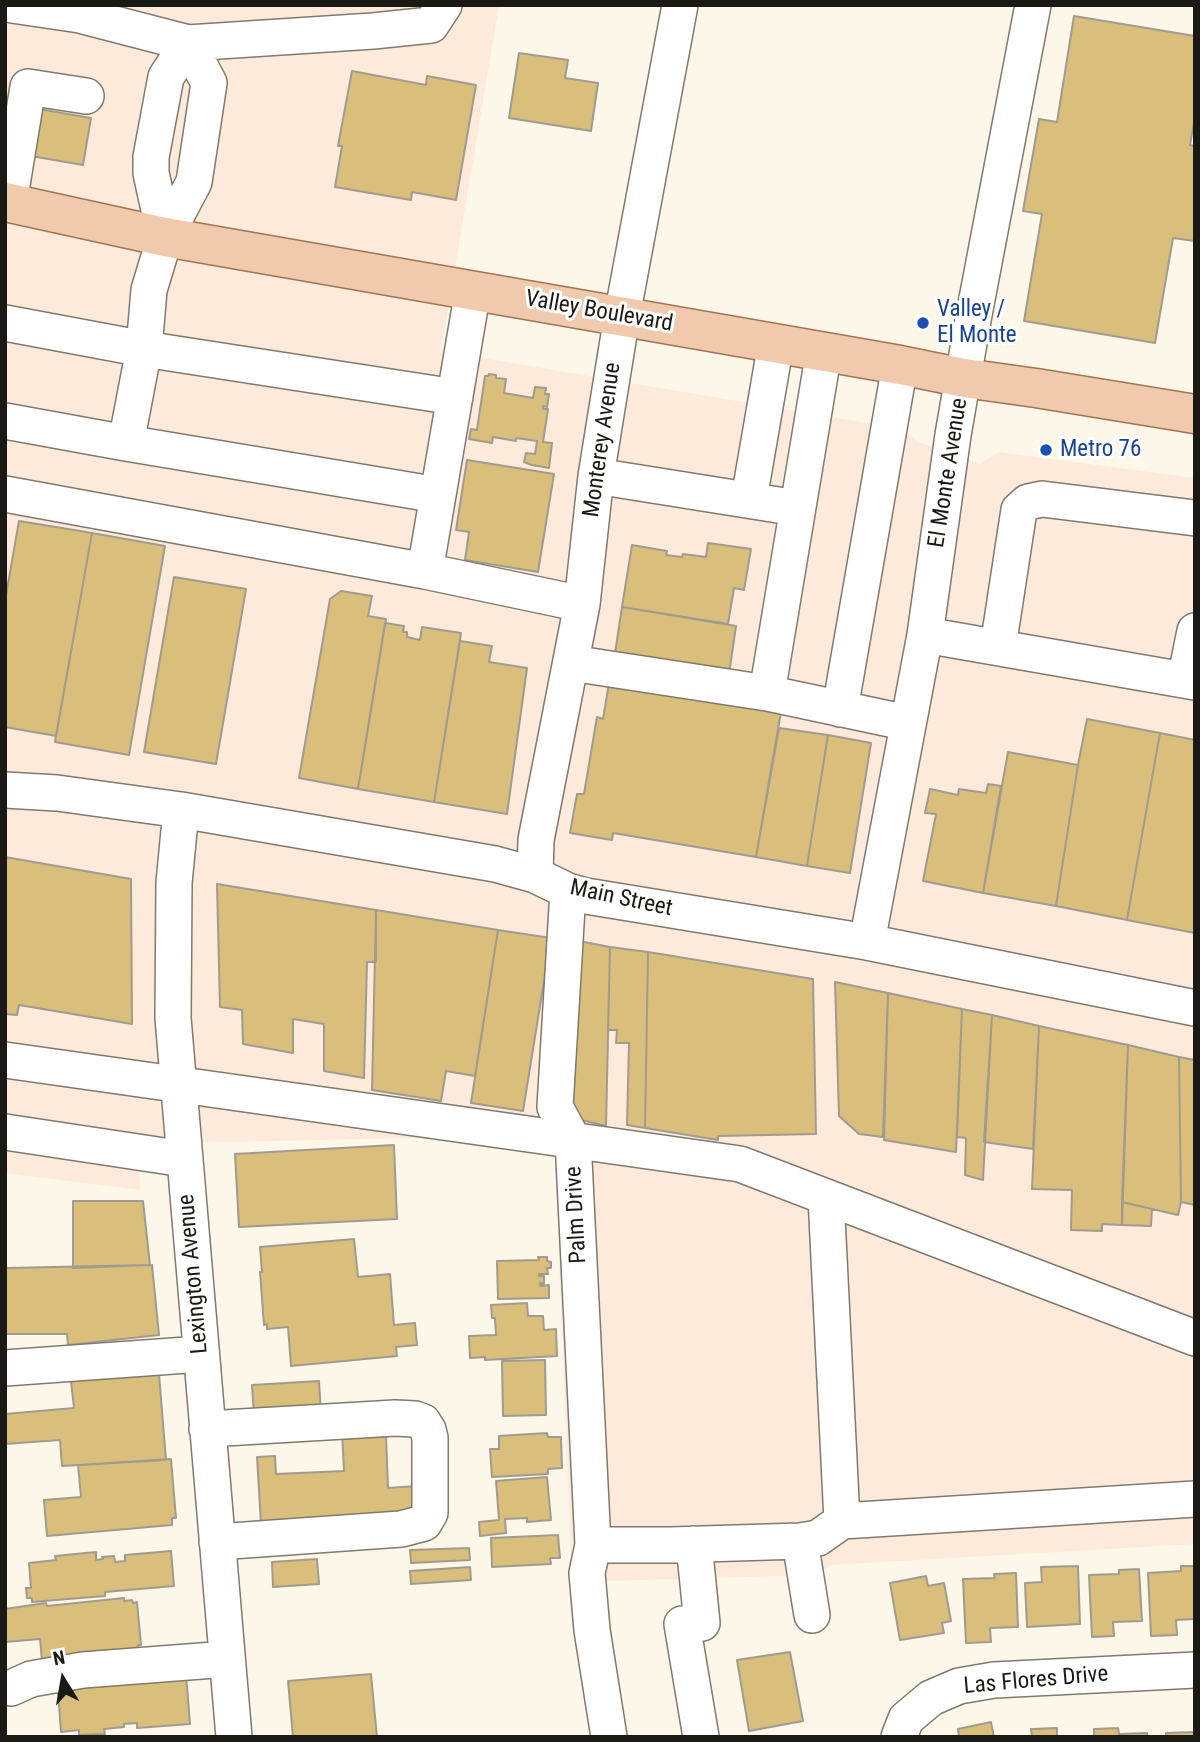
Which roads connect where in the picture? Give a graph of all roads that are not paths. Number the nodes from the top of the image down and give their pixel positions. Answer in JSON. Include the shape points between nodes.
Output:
{"nodes":[{"id":1,"x":12,"y":5,"type":"edge"},
{"id":2,"x":444,"y":5,"type":"edge"},
{"id":3,"x":680,"y":5,"type":"edge"},
{"id":4,"x":1033,"y":5,"type":"edge"},
{"id":5,"x":188,"y":43,"type":"junction"},
{"id":6,"x":86,"y":96,"type":"dead end"},
{"id":7,"x":7,"y":203,"type":"edge"},
{"id":8,"x":165,"y":236,"type":"junction"},
{"id":9,"x":473,"y":290,"type":"junction"},
{"id":10,"x":622,"y":316,"type":"junction"},
{"id":11,"x":5,"y":323,"type":"edge"},
{"id":12,"x":776,"y":343,"type":"junction"},
{"id":13,"x":144,"y":349,"type":"junction"},
{"id":14,"x":824,"y":351,"type":"junction"},
{"id":15,"x":900,"y":365,"type":"junction"},
{"id":16,"x":964,"y":378,"type":"junction"},
{"id":17,"x":455,"y":397,"type":"junction"},
{"id":18,"x":1195,"y":414,"type":"edge"},
{"id":19,"x":5,"y":421,"type":"edge"},
{"id":20,"x":126,"y":443,"type":"junction"},
{"id":21,"x":596,"y":476,"type":"junction"},
{"id":22,"x":5,"y":494,"type":"edge"},
{"id":23,"x":438,"y":495,"type":"junction"},
{"id":24,"x":749,"y":499,"type":"junction"},
{"id":25,"x":797,"y":508,"type":"junction"},
{"id":26,"x":1195,"y":519,"type":"edge"},
{"id":27,"x":425,"y":571,"type":"junction"},
{"id":28,"x":582,"y":604,"type":"junction"},
{"id":29,"x":1195,"y":631,"type":"edge"},
{"id":30,"x":925,"y":635,"type":"junction"},
{"id":31,"x":998,"y":647,"type":"junction"},
{"id":32,"x":571,"y":663,"type":"junction"},
{"id":33,"x":1190,"y":681,"type":"edge"},
{"id":34,"x":767,"y":693,"type":"junction"},
{"id":35,"x":840,"y":709,"type":"junction"},
{"id":36,"x":908,"y":723,"type":"junction"},
{"id":37,"x":5,"y":790,"type":"edge"},
{"id":38,"x":181,"y":810,"type":"junction"},
{"id":39,"x":535,"y":875,"type":"junction"},
{"id":40,"x":568,"y":891,"type":"junction"},
{"id":41,"x":867,"y":942,"type":"junction"},
{"id":42,"x":1195,"y":1008,"type":"edge"},
{"id":43,"x":5,"y":1060,"type":"edge"},
{"id":44,"x":178,"y":1084,"type":"junction"},
{"id":45,"x":5,"y":1132,"type":"edge"},
{"id":46,"x":573,"y":1140,"type":"junction"},
{"id":47,"x":184,"y":1159,"type":"junction"},
{"id":48,"x":826,"y":1197,"type":"junction"},
{"id":49,"x":1195,"y":1338,"type":"edge"},
{"id":50,"x":201,"y":1354,"type":"junction"},
{"id":51,"x":5,"y":1368,"type":"edge"},
{"id":52,"x":207,"y":1429,"type":"junction"},
{"id":53,"x":1195,"y":1499,"type":"edge"},
{"id":54,"x":842,"y":1521,"type":"junction"},
{"id":55,"x":800,"y":1541,"type":"junction"},
{"id":56,"x":217,"y":1542,"type":"junction"},
{"id":57,"x":593,"y":1545,"type":"junction"},
{"id":58,"x":694,"y":1545,"type":"junction"},
{"id":59,"x":812,"y":1615,"type":"dead end"},
{"id":60,"x":227,"y":1659,"type":"junction"},
{"id":61,"x":1195,"y":1670,"type":"edge"},
{"id":62,"x":11,"y":1688,"type":"dead end"},
{"id":63,"x":234,"y":1737,"type":"edge"},
{"id":64,"x":609,"y":1737,"type":"edge"},
{"id":65,"x":701,"y":1737,"type":"edge"},
{"id":66,"x":899,"y":1737,"type":"edge"}],
"edges":[{"from":1,"to":5,"type":"street","via":[[80,16]]},
{"from":2,"to":5,"type":"street","via":[[431,25]]},
{"from":3,"to":10,"type":"street","name":"Monterey Avenue"},
{"from":4,"to":16,"type":"street","name":"El Monte Avenue"},
{"from":5,"to":8,"type":"street","via":[[166,77],[151,157],[150,173]]},
{"from":5,"to":8,"type":"street","via":[[209,83],[194,182]]},
{"from":6,"to":7,"type":"street","via":[[28,87]]},
{"from":7,"to":8,"type":"main road","name":"Valley Boulevard"},
{"from":8,"to":9,"type":"main road","name":"Valley Boulevard"},
{"from":8,"to":13,"type":"street","via":[[149,290]]},
{"from":9,"to":10,"type":"main road","name":"Valley Boulevard"},
{"from":9,"to":17,"type":"street"},
{"from":10,"to":12,"type":"main road","name":"Valley Boulevard"},
{"from":10,"to":21,"type":"street","name":"Monterey Avenue"},
{"from":11,"to":13,"type":"street"},
{"from":12,"to":14,"type":"main road","name":"Valley Boulevard"},
{"from":12,"to":24,"type":"street"},
{"from":13,"to":17,"type":"street"},
{"from":13,"to":20,"type":"street"},
{"from":14,"to":15,"type":"main road","name":"Valley Boulevard"},
{"from":14,"to":25,"type":"street"},
{"from":15,"to":16,"type":"main road","name":"Valley Boulevard"},
{"from":15,"to":35,"type":"street"},
{"from":16,"to":18,"type":"main road","name":"Valley Boulevard"},
{"from":16,"to":30,"type":"street","name":"El Monte Avenue"},
{"from":17,"to":23,"type":"street"},
{"from":19,"to":20,"type":"street"},
{"from":20,"to":23,"type":"street"},
{"from":21,"to":24,"type":"street"},
{"from":21,"to":28,"type":"street","name":"Monterey Avenue"},
{"from":22,"to":27,"type":"street"},
{"from":23,"to":27,"type":"street"},
{"from":24,"to":25,"type":"street"},
{"from":25,"to":34,"type":"street"},
{"from":26,"to":31,"type":"street","via":[[1042,499],[1028,502],[1019,510]]},
{"from":27,"to":28,"type":"street"},
{"from":28,"to":32,"type":"street","name":"Monterey Avenue"},
{"from":29,"to":33,"type":"street"},
{"from":30,"to":31,"type":"street"},
{"from":30,"to":36,"type":"street","name":"El Monte Avenue"},
{"from":31,"to":33,"type":"street"},
{"from":32,"to":34,"type":"street"},
{"from":32,"to":39,"type":"street","name":"Monterey Avenue","via":[[536,840]]},
{"from":34,"to":35,"type":"street"},
{"from":35,"to":36,"type":"street"},
{"from":36,"to":41,"type":"street","name":"El Monte Avenue"},
{"from":37,"to":38,"type":"street","name":"Main Street"},
{"from":38,"to":39,"type":"street","name":"Main Street","via":[[495,864]]},
{"from":38,"to":44,"type":"street","name":"Lexington Avenue","via":[[174,883],[173,1018]]},
{"from":39,"to":40,"type":"street","name":"Main Street"},
{"from":40,"to":41,"type":"street","name":"Main Street"},
{"from":40,"to":46,"type":"street","name":"Palm Drive","via":[[555,1107]]},
{"from":41,"to":42,"type":"street","name":"Main Street"},
{"from":43,"to":44,"type":"street"},
{"from":44,"to":46,"type":"street"},
{"from":44,"to":47,"type":"street","name":"Lexington Avenue"},
{"from":45,"to":47,"type":"street"},
{"from":46,"to":48,"type":"street","via":[[740,1164]]},
{"from":46,"to":57,"type":"street","name":"Palm Drive"},
{"from":47,"to":50,"type":"street","name":"Lexington Avenue"},
{"from":48,"to":49,"type":"street"},
{"from":48,"to":54,"type":"street"},
{"from":50,"to":51,"type":"street"},
{"from":50,"to":52,"type":"street","name":"Lexington Avenue"},
{"from":52,"to":56,"type":"street","name":"Lexington Avenue"},
{"from":52,"to":56,"type":"street","via":[[395,1418],[423,1422],[430,1438],[430,1513],[424,1523],[401,1529]]},
{"from":53,"to":54,"type":"street"},
{"from":54,"to":55,"type":"street","via":[[818,1538]]},
{"from":55,"to":58,"type":"street"},
{"from":55,"to":59,"type":"street"},
{"from":56,"to":60,"type":"street","name":"Lexington Avenue"},
{"from":57,"to":58,"type":"street"},
{"from":57,"to":64,"type":"street","name":"Palm Drive","via":[[587,1573]]},
{"from":58,"to":65,"type":"street","via":[[692,1623]]},
{"from":60,"to":62,"type":"street","via":[[83,1670],[31,1679]]},
{"from":60,"to":63,"type":"street","name":"Lexington Avenue"},
{"from":61,"to":66,"type":"street","name":"Las Flores Drive","via":[[994,1680],[959,1686],[931,1698],[906,1719]]}]}
